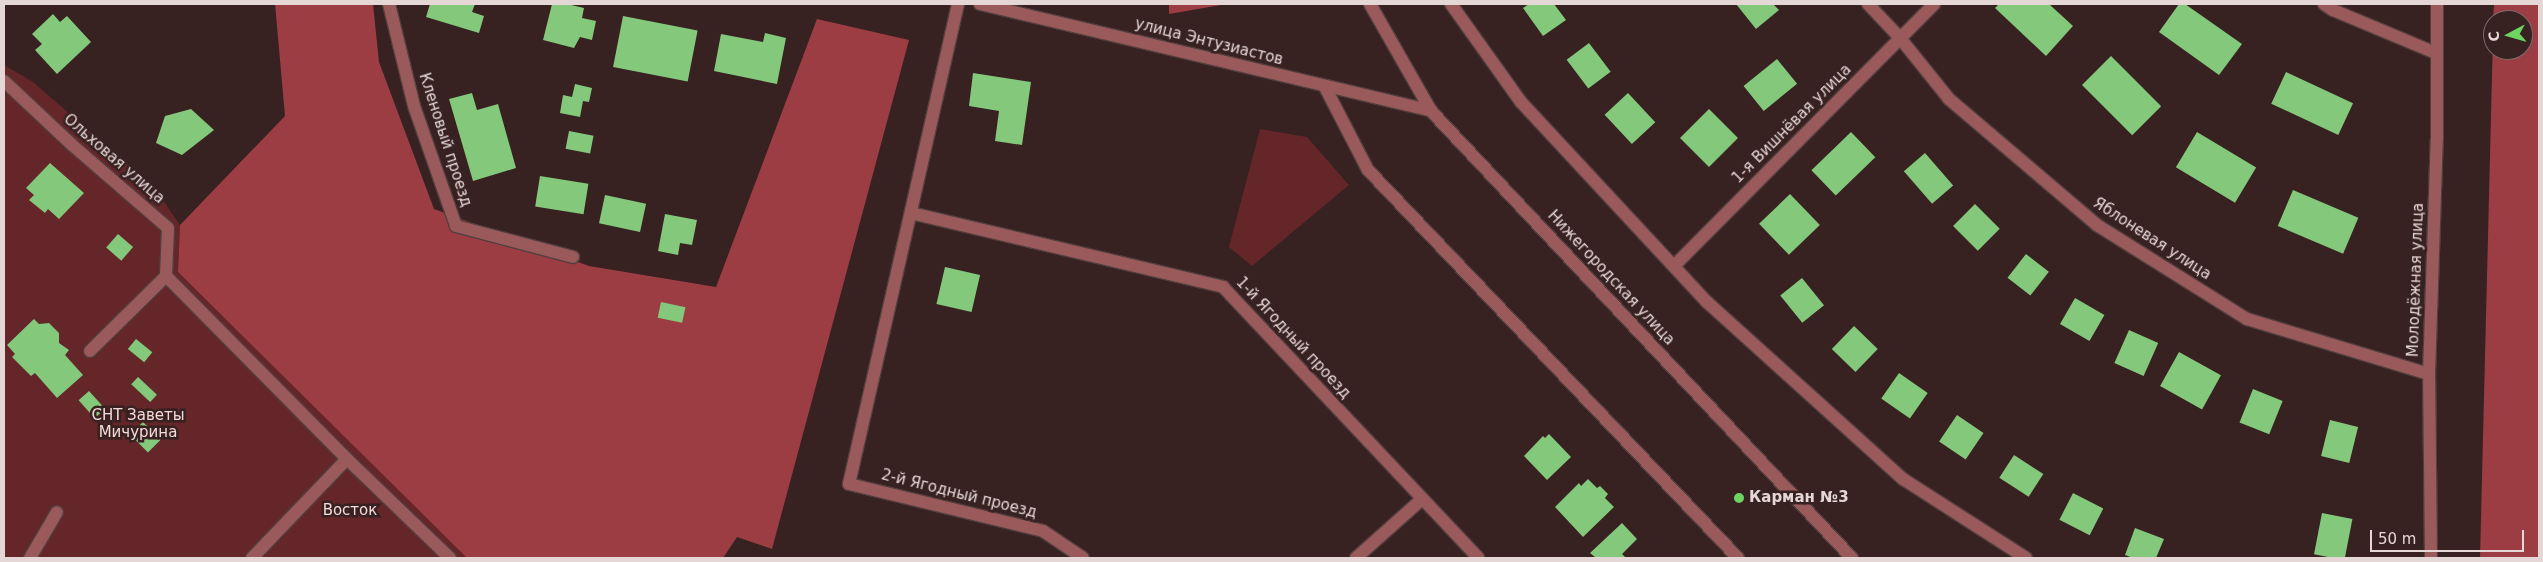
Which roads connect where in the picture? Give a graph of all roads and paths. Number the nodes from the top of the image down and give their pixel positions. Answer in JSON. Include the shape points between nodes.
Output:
{"nodes":[{"id":1,"x":389,"y":4,"type":"edge"},
{"id":2,"x":958,"y":4,"type":"edge"},
{"id":3,"x":980,"y":4,"type":"edge"},
{"id":4,"x":1370,"y":4,"type":"edge"},
{"id":5,"x":1451,"y":4,"type":"edge"},
{"id":6,"x":1868,"y":4,"type":"edge"},
{"id":7,"x":1934,"y":4,"type":"edge"},
{"id":8,"x":2324,"y":4,"type":"edge"},
{"id":9,"x":2437,"y":4,"type":"edge"},
{"id":10,"x":1900,"y":38,"type":"junction"},
{"id":11,"x":2436,"y":53,"type":"junction"},
{"id":12,"x":4,"y":81,"type":"edge"},
{"id":13,"x":1325,"y":87,"type":"junction"},
{"id":14,"x":1431,"y":111,"type":"junction"},
{"id":15,"x":911,"y":213,"type":"junction"},
{"id":16,"x":572,"y":257,"type":"dead end"},
{"id":17,"x":1674,"y":266,"type":"junction"},
{"id":18,"x":166,"y":276,"type":"junction"},
{"id":19,"x":90,"y":351,"type":"dead end"},
{"id":20,"x":2429,"y":374,"type":"junction"},
{"id":21,"x":347,"y":459,"type":"junction"},
{"id":22,"x":1422,"y":499,"type":"junction"},
{"id":23,"x":58,"y":512,"type":"dead end"},
{"id":24,"x":30,"y":558,"type":"edge"},
{"id":25,"x":252,"y":558,"type":"edge"},
{"id":26,"x":450,"y":558,"type":"edge"},
{"id":27,"x":1084,"y":558,"type":"edge"},
{"id":28,"x":1356,"y":558,"type":"edge"},
{"id":29,"x":1478,"y":558,"type":"edge"},
{"id":30,"x":1738,"y":558,"type":"edge"},
{"id":31,"x":1852,"y":558,"type":"edge"},
{"id":32,"x":2026,"y":558,"type":"edge"},
{"id":33,"x":2431,"y":558,"type":"edge"}],
"edges":[{"from":1,"to":16,"type":"street","name":"Кленовый проезд","via":[[414,106],[456,226]]},
{"from":2,"to":15,"type":"street"},
{"from":3,"to":13,"type":"street","name":"улица Энтузиастов"},
{"from":4,"to":14,"type":"street","name":"Нижегородская улица"},
{"from":5,"to":17,"type":"street","via":[[1521,102]]},
{"from":6,"to":10,"type":"street","name":"Яблоневая улица"},
{"from":7,"to":10,"type":"street","name":"1-я Вишнёвая улица"},
{"from":8,"to":11,"type":"street"},
{"from":9,"to":11,"type":"street","name":"Молодёжная улица"},
{"from":10,"to":17,"type":"street","name":"1-я Вишнёвая улица"},
{"from":10,"to":20,"type":"street","name":"Яблоневая улица","via":[[1949,99],[2097,225],[2247,319]]},
{"from":11,"to":20,"type":"street","name":"Молодёжная улица","via":[[2437,139]]},
{"from":12,"to":18,"type":"street","name":"Ольховая улица","via":[[168,228]]},
{"from":13,"to":14,"type":"street","name":"улица Энтузиастов"},
{"from":13,"to":30,"type":"street","via":[[1368,170]]},
{"from":14,"to":31,"type":"street","name":"Нижегородская улица"},
{"from":15,"to":22,"type":"street","name":"1-й Ягодный проезд","via":[[1224,286]]},
{"from":15,"to":27,"type":"street","name":"2-й Ягодный проезд","via":[[849,484],[1043,531]]},
{"from":17,"to":32,"type":"street","via":[[1707,302],[1903,479]]},
{"from":18,"to":19,"type":"street"},
{"from":18,"to":21,"type":"street"},
{"from":20,"to":33,"type":"street","name":"Молодёжная улица"},
{"from":21,"to":25,"type":"street"},
{"from":21,"to":26,"type":"street"},
{"from":22,"to":28,"type":"street"},
{"from":22,"to":29,"type":"street","name":"1-й Ягодный проезд"},
{"from":23,"to":24,"type":"street"}]}
